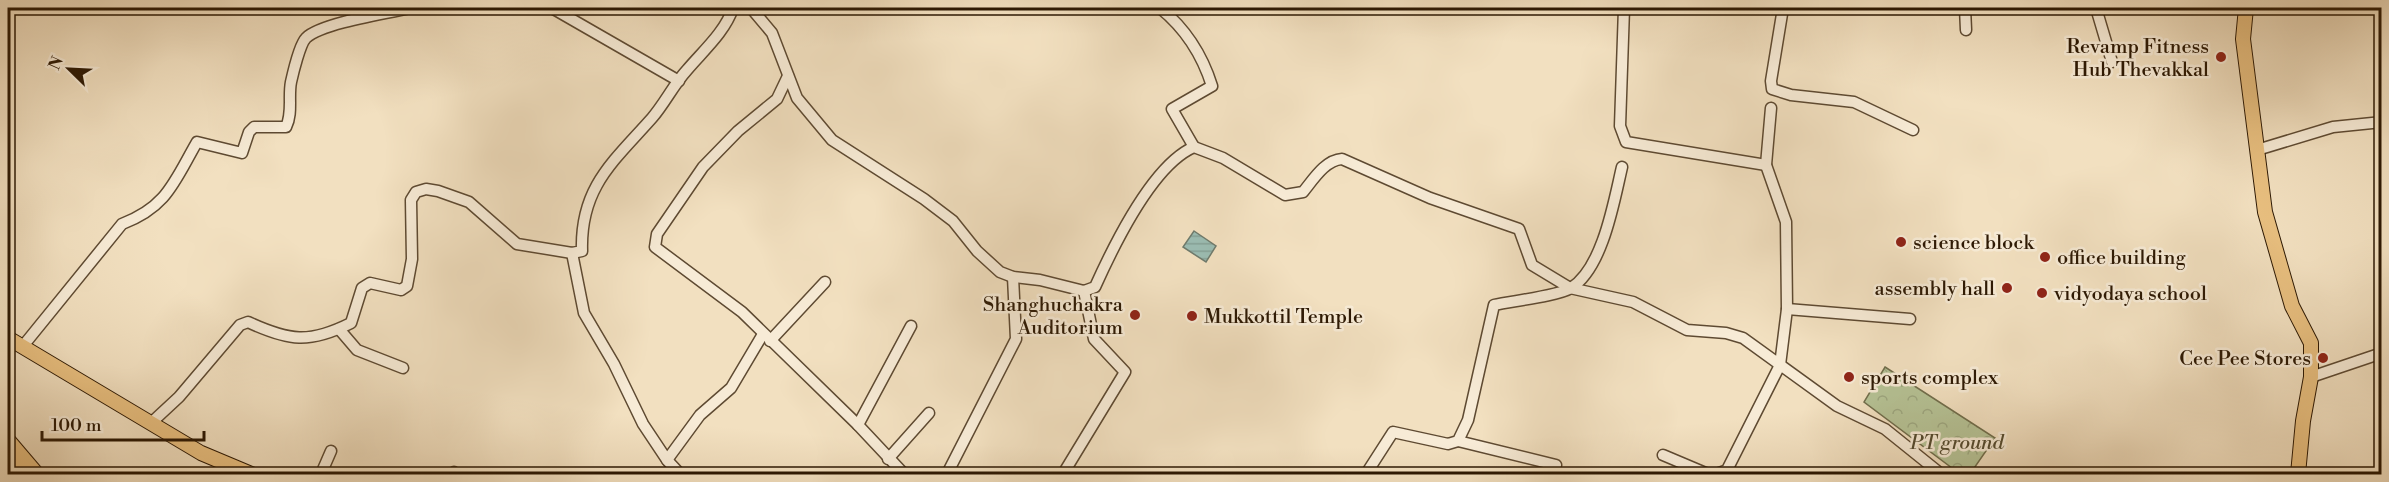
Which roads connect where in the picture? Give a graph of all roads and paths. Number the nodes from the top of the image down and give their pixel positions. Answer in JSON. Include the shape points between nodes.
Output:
{"nodes":[{"id":1,"x":411,"y":8,"type":"edge"},
{"id":2,"x":552,"y":8,"type":"edge"},
{"id":3,"x":733,"y":8,"type":"edge"},
{"id":4,"x":751,"y":8,"type":"edge"},
{"id":5,"x":1160,"y":8,"type":"edge"},
{"id":6,"x":1624,"y":8,"type":"edge"},
{"id":7,"x":1783,"y":8,"type":"edge"},
{"id":8,"x":1803,"y":8,"type":"edge"},
{"id":9,"x":1828,"y":8,"type":"edge"},
{"id":10,"x":1872,"y":8,"type":"edge"},
{"id":11,"x":1965,"y":8,"type":"edge"},
{"id":12,"x":2096,"y":8,"type":"edge"},
{"id":13,"x":2246,"y":8,"type":"edge"},
{"id":14,"x":1966,"y":30,"type":"dead end"},
{"id":15,"x":2112,"y":62,"type":"dead end"},
{"id":16,"x":788,"y":76,"type":"junction"},
{"id":17,"x":679,"y":81,"type":"junction"},
{"id":18,"x":1771,"y":108,"type":"dead end"},
{"id":19,"x":2382,"y":122,"type":"edge"},
{"id":20,"x":1914,"y":130,"type":"dead end"},
{"id":21,"x":1194,"y":147,"type":"junction"},
{"id":22,"x":2257,"y":150,"type":"junction"},
{"id":23,"x":1766,"y":165,"type":"junction"},
{"id":24,"x":1622,"y":167,"type":"dead end"},
{"id":25,"x":572,"y":253,"type":"junction"},
{"id":26,"x":1013,"y":277,"type":"junction"},
{"id":27,"x":825,"y":282,"type":"dead end"},
{"id":28,"x":1570,"y":288,"type":"junction"},
{"id":29,"x":1084,"y":291,"type":"junction"},
{"id":30,"x":1787,"y":309,"type":"junction"},
{"id":31,"x":1910,"y":319,"type":"dead end"},
{"id":32,"x":911,"y":326,"type":"dead end"},
{"id":33,"x":339,"y":329,"type":"junction"},
{"id":34,"x":8,"y":338,"type":"edge"},
{"id":35,"x":767,"y":338,"type":"junction"},
{"id":36,"x":23,"y":346,"type":"junction"},
{"id":37,"x":2382,"y":353,"type":"edge"},
{"id":38,"x":1780,"y":365,"type":"junction"},
{"id":39,"x":403,"y":368,"type":"dead end"},
{"id":40,"x":2311,"y":377,"type":"junction"},
{"id":41,"x":929,"y":413,"type":"dead end"},
{"id":42,"x":151,"y":423,"type":"junction"},
{"id":43,"x":858,"y":425,"type":"junction"},
{"id":44,"x":8,"y":440,"type":"edge"},
{"id":45,"x":1458,"y":441,"type":"junction"},
{"id":46,"x":331,"y":451,"type":"dead end"},
{"id":47,"x":1663,"y":455,"type":"dead end"},
{"id":48,"x":8,"y":459,"type":"edge"},
{"id":49,"x":888,"y":459,"type":"junction"},
{"id":50,"x":667,"y":460,"type":"junction"},
{"id":51,"x":1556,"y":465,"type":"dead end"},
{"id":52,"x":1727,"y":470,"type":"junction"},
{"id":53,"x":21,"y":474,"type":"edge"},
{"id":54,"x":37,"y":474,"type":"edge"},
{"id":55,"x":251,"y":474,"type":"edge"},
{"id":56,"x":321,"y":474,"type":"edge"},
{"id":57,"x":680,"y":474,"type":"edge"},
{"id":58,"x":904,"y":474,"type":"edge"},
{"id":59,"x":948,"y":474,"type":"edge"},
{"id":60,"x":1063,"y":474,"type":"edge"},
{"id":61,"x":1366,"y":474,"type":"edge"},
{"id":62,"x":1738,"y":474,"type":"edge"},
{"id":63,"x":1941,"y":474,"type":"edge"},
{"id":64,"x":2298,"y":474,"type":"edge"}],
"edges":[{"from":1,"to":36,"type":"street","via":[[338,24],[308,36],[300,48],[291,81],[286,127],[254,127],[242,153],[197,142],[162,202],[141,217],[122,224]]},
{"from":2,"to":17,"type":"street"},
{"from":3,"to":17,"type":"street"},
{"from":4,"to":16,"type":"street","via":[[772,33]]},
{"from":5,"to":21,"type":"street","via":[[1175,20],[1199,51],[1212,86],[1172,109]]},
{"from":6,"to":23,"type":"street","via":[[1620,126],[1626,142]]},
{"from":7,"to":20,"type":"street","via":[[1772,89],[1854,102]]},
{"from":8,"to":9,"type":"street"},
{"from":9,"to":10,"type":"street"},
{"from":11,"to":14,"type":"street"},
{"from":12,"to":15,"type":"street"},
{"from":13,"to":22,"type":"main road","via":[[2243,39]]},
{"from":16,"to":26,"type":"street","via":[[797,98],[832,140],[924,199],[953,222],[994,267]]},
{"from":16,"to":35,"type":"street","via":[[777,99],[738,131],[703,168],[657,234],[655,248],[742,312]]},
{"from":17,"to":25,"type":"street","via":[[654,116],[601,175],[582,226],[582,251]]},
{"from":18,"to":23,"type":"street"},
{"from":19,"to":22,"type":"street","via":[[2333,127]]},
{"from":21,"to":28,"type":"street","via":[[1229,161],[1285,195],[1303,192],[1336,159],[1349,161],[1430,198],[1519,229],[1532,265]]},
{"from":21,"to":29,"type":"street","via":[[1179,156],[1140,201],[1095,287]]},
{"from":22,"to":40,"type":"main road","via":[[2265,212],[2292,306],[2311,343]]},
{"from":23,"to":30,"type":"street","via":[[1786,222]]},
{"from":24,"to":28,"type":"street","via":[[1607,229],[1587,272]]},
{"from":25,"to":33,"type":"street","via":[[517,244],[469,202],[438,191],[416,192],[411,200],[407,286],[401,290],[370,283],[362,288],[351,323]]},
{"from":25,"to":50,"type":"street","via":[[584,313],[643,424]]},
{"from":26,"to":29,"type":"street"},
{"from":26,"to":59,"type":"street","via":[[1017,339]]},
{"from":27,"to":35,"type":"street"},
{"from":28,"to":38,"type":"street","via":[[1632,302],[1687,330],[1743,338]]},
{"from":28,"to":45,"type":"street","via":[[1494,305],[1468,420]]},
{"from":29,"to":60,"type":"street","via":[[1094,339],[1125,372]]},
{"from":30,"to":31,"type":"street"},
{"from":30,"to":38,"type":"street"},
{"from":32,"to":43,"type":"street"},
{"from":33,"to":39,"type":"street","via":[[357,350]]},
{"from":33,"to":42,"type":"street","via":[[319,337],[298,339],[278,336],[248,322],[240,325],[179,397]]},
{"from":34,"to":36,"type":"main road"},
{"from":35,"to":43,"type":"street"},
{"from":35,"to":50,"type":"street","via":[[731,388],[700,415]]},
{"from":36,"to":42,"type":"main road"},
{"from":37,"to":40,"type":"street"},
{"from":38,"to":52,"type":"street"},
{"from":38,"to":63,"type":"street","via":[[1837,406],[1885,429]]},
{"from":40,"to":64,"type":"main road"},
{"from":41,"to":49,"type":"street"},
{"from":42,"to":55,"type":"main road","via":[[201,453]]},
{"from":43,"to":49,"type":"street"},
{"from":44,"to":54,"type":"main road"},
{"from":45,"to":51,"type":"street"},
{"from":45,"to":61,"type":"street","via":[[1448,444],[1393,432]]},
{"from":46,"to":56,"type":"street"},
{"from":47,"to":52,"type":"street","via":[[1708,474]]},
{"from":48,"to":53,"type":"main road"},
{"from":49,"to":58,"type":"street"},
{"from":50,"to":57,"type":"street"},
{"from":52,"to":62,"type":"street"}]}
